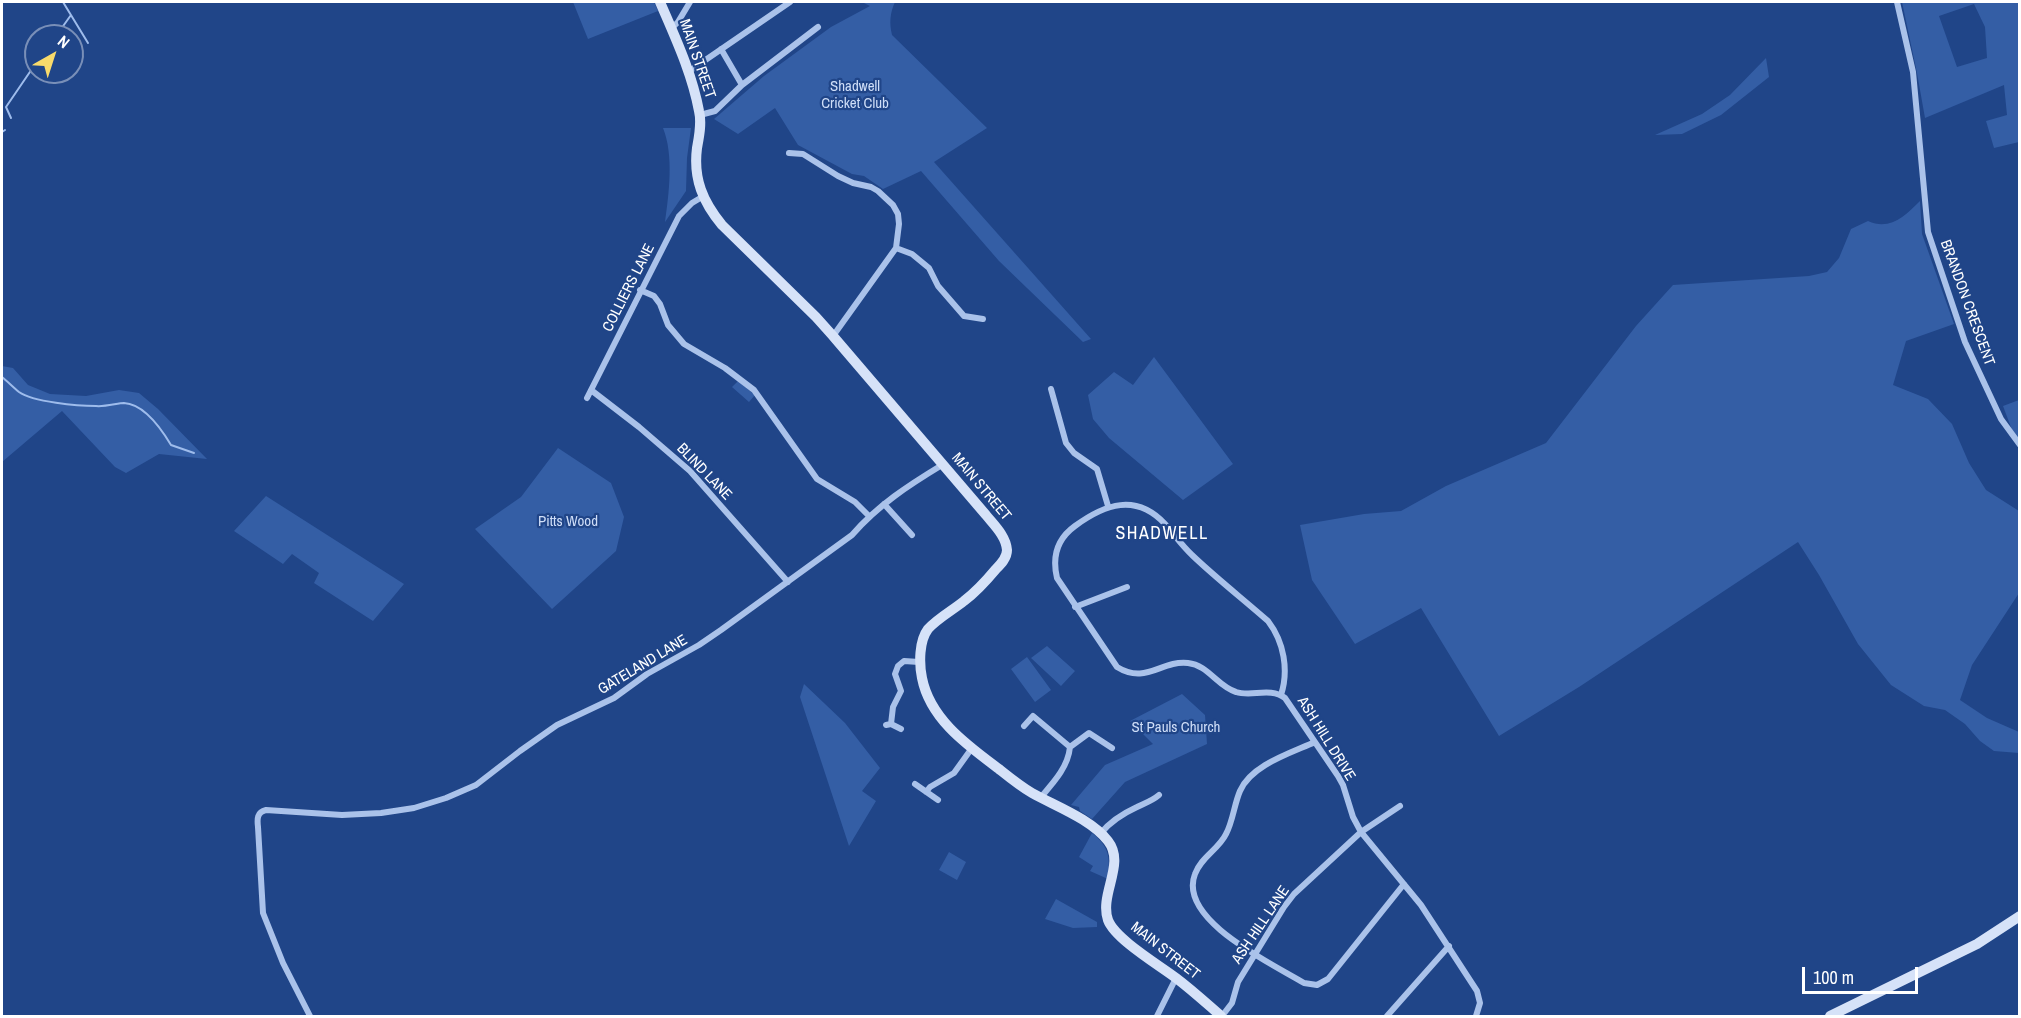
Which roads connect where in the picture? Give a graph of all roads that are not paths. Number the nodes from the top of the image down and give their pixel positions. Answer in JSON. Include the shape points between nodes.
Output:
{"nodes":[{"id":1,"x":660,"y":2,"type":"edge"},
{"id":2,"x":690,"y":2,"type":"edge"},
{"id":3,"x":790,"y":2,"type":"edge"},
{"id":4,"x":1897,"y":2,"type":"edge"},
{"id":5,"x":818,"y":27,"type":"dead end"},
{"id":6,"x":671,"y":29,"type":"junction"},
{"id":7,"x":721,"y":49,"type":"junction"},
{"id":8,"x":688,"y":72,"type":"junction"},
{"id":9,"x":742,"y":85,"type":"junction"},
{"id":10,"x":700,"y":115,"type":"junction"},
{"id":11,"x":789,"y":153,"type":"dead end"},
{"id":12,"x":702,"y":197,"type":"junction"},
{"id":13,"x":896,"y":248,"type":"junction"},
{"id":14,"x":640,"y":290,"type":"junction"},
{"id":15,"x":984,"y":319,"type":"dead end"},
{"id":16,"x":833,"y":336,"type":"junction"},
{"id":17,"x":1051,"y":389,"type":"dead end"},
{"id":18,"x":591,"y":390,"type":"junction"},
{"id":19,"x":587,"y":398,"type":"dead end"},
{"id":20,"x":2019,"y":445,"type":"edge"},
{"id":21,"x":942,"y":465,"type":"junction"},
{"id":22,"x":884,"y":504,"type":"junction"},
{"id":23,"x":1108,"y":506,"type":"junction"},
{"id":24,"x":869,"y":516,"type":"junction"},
{"id":25,"x":912,"y":535,"type":"dead end"},
{"id":26,"x":788,"y":582,"type":"junction"},
{"id":27,"x":1127,"y":587,"type":"dead end"},
{"id":28,"x":1075,"y":607,"type":"junction"},
{"id":29,"x":920,"y":663,"type":"junction"},
{"id":30,"x":1281,"y":695,"type":"junction"},
{"id":31,"x":1024,"y":726,"type":"dead end"},
{"id":32,"x":901,"y":729,"type":"dead end"},
{"id":33,"x":1315,"y":741,"type":"junction"},
{"id":34,"x":1070,"y":747,"type":"junction"},
{"id":35,"x":972,"y":748,"type":"junction"},
{"id":36,"x":1112,"y":748,"type":"dead end"},
{"id":37,"x":915,"y":784,"type":"dead end"},
{"id":38,"x":926,"y":792,"type":"junction"},
{"id":39,"x":1159,"y":795,"type":"dead end"},
{"id":40,"x":1041,"y":797,"type":"junction"},
{"id":41,"x":938,"y":800,"type":"dead end"},
{"id":42,"x":1400,"y":806,"type":"dead end"},
{"id":43,"x":1361,"y":832,"type":"junction"},
{"id":44,"x":1101,"y":833,"type":"junction"},
{"id":45,"x":1404,"y":884,"type":"junction"},
{"id":46,"x":2019,"y":916,"type":"edge"},
{"id":47,"x":1449,"y":946,"type":"junction"},
{"id":48,"x":1256,"y":953,"type":"junction"},
{"id":49,"x":1176,"y":978,"type":"junction"},
{"id":50,"x":310,"y":1017,"type":"edge"},
{"id":51,"x":1157,"y":1017,"type":"edge"},
{"id":52,"x":1222,"y":1017,"type":"edge"},
{"id":53,"x":1387,"y":1017,"type":"edge"},
{"id":54,"x":1476,"y":1017,"type":"edge"},
{"id":55,"x":1830,"y":1017,"type":"edge"}],
"edges":[{"from":1,"to":6,"type":"street","name":"MAIN STREET"},
{"from":2,"to":6,"type":"street"},
{"from":3,"to":7,"type":"street"},
{"from":4,"to":20,"type":"street","name":"BRANDON CRESCENT","via":[[1913,72],[1928,232],[1965,342],[2001,418]]},
{"from":5,"to":9,"type":"street"},
{"from":6,"to":8,"type":"street","name":"MAIN STREET"},
{"from":7,"to":8,"type":"street"},
{"from":7,"to":9,"type":"street"},
{"from":8,"to":10,"type":"street","name":"MAIN STREET"},
{"from":9,"to":10,"type":"street","via":[[715,111]]},
{"from":10,"to":12,"type":"street","name":"MAIN STREET","via":[[696,160]]},
{"from":11,"to":13,"type":"street","via":[[803,154],[852,183],[878,191],[898,214]]},
{"from":12,"to":14,"type":"street","name":"COLLIERS LANE","via":[[679,216]]},
{"from":12,"to":16,"type":"street","name":"MAIN STREET","via":[[722,225]]},
{"from":13,"to":15,"type":"street","via":[[912,254],[929,268],[938,286],[964,316]]},
{"from":13,"to":16,"type":"street"},
{"from":14,"to":18,"type":"street","name":"COLLIERS LANE"},
{"from":14,"to":24,"type":"street","via":[[654,296],[668,325],[684,344],[754,390],[817,479],[855,502]]},
{"from":16,"to":21,"type":"street","name":"MAIN STREET"},
{"from":17,"to":23,"type":"street","via":[[1066,443],[1096,469]]},
{"from":18,"to":19,"type":"street","name":"COLLIERS LANE"},
{"from":18,"to":26,"type":"street","name":"BLIND LANE","via":[[690,471]]},
{"from":21,"to":22,"type":"street","name":"GATELAND LANE"},
{"from":21,"to":29,"type":"street","name":"MAIN STREET","via":[[999,532],[1007,550],[980,588],[927,631]]},
{"from":22,"to":24,"type":"street","name":"GATELAND LANE"},
{"from":22,"to":25,"type":"street"},
{"from":23,"to":28,"type":"street","name":"ASH HILL DRIVE","via":[[1066,533],[1055,555],[1057,578]]},
{"from":23,"to":30,"type":"street","name":"ASH HILL DRIVE","via":[[1124,504],[1154,514],[1194,557],[1268,621],[1283,648]]},
{"from":24,"to":26,"type":"street","name":"GATELAND LANE","via":[[852,535]]},
{"from":26,"to":50,"type":"street","name":"GATELAND LANE","via":[[699,645],[614,698],[540,736],[476,785],[414,808],[381,813],[260,812],[263,913]]},
{"from":27,"to":28,"type":"street"},
{"from":28,"to":30,"type":"street","name":"ASH HILL DRIVE","via":[[1117,668],[1125,672],[1144,674],[1185,662],[1201,667],[1238,693]]},
{"from":29,"to":32,"type":"street","via":[[904,661],[895,674],[901,691],[888,724]]},
{"from":29,"to":35,"type":"street","name":"MAIN STREET","via":[[927,696],[935,710]]},
{"from":30,"to":33,"type":"street","name":"ASH HILL DRIVE"},
{"from":31,"to":34,"type":"street","via":[[1033,716]]},
{"from":33,"to":43,"type":"street","name":"ASH HILL DRIVE","via":[[1343,784],[1348,806]]},
{"from":33,"to":48,"type":"street","via":[[1250,774],[1240,790],[1223,839],[1195,873],[1194,893],[1207,917]]},
{"from":34,"to":36,"type":"street","via":[[1089,733]]},
{"from":34,"to":40,"type":"street","via":[[1057,778]]},
{"from":35,"to":38,"type":"street","via":[[954,773]]},
{"from":35,"to":40,"type":"street","name":"MAIN STREET"},
{"from":37,"to":38,"type":"street"},
{"from":38,"to":41,"type":"street"},
{"from":39,"to":44,"type":"street","via":[[1108,824]]},
{"from":40,"to":44,"type":"street","name":"MAIN STREET"},
{"from":42,"to":43,"type":"street","name":"ASH HILL LANE"},
{"from":43,"to":45,"type":"street","name":"ASH HILL DRIVE"},
{"from":43,"to":48,"type":"street","name":"ASH HILL LANE","via":[[1294,894]]},
{"from":44,"to":49,"type":"street","name":"MAIN STREET","via":[[1114,855],[1107,905],[1112,928]]},
{"from":45,"to":47,"type":"street","name":"ASH HILL DRIVE"},
{"from":45,"to":48,"type":"street","via":[[1323,983],[1310,985]]},
{"from":46,"to":55,"type":"street","via":[[1977,944]]},
{"from":47,"to":53,"type":"street"},
{"from":47,"to":54,"type":"street","name":"ASH HILL DRIVE","via":[[1477,991],[1480,1003]]},
{"from":48,"to":52,"type":"street","name":"ASH HILL LANE"},
{"from":49,"to":51,"type":"street"},
{"from":49,"to":52,"type":"street","name":"MAIN STREET"}]}
